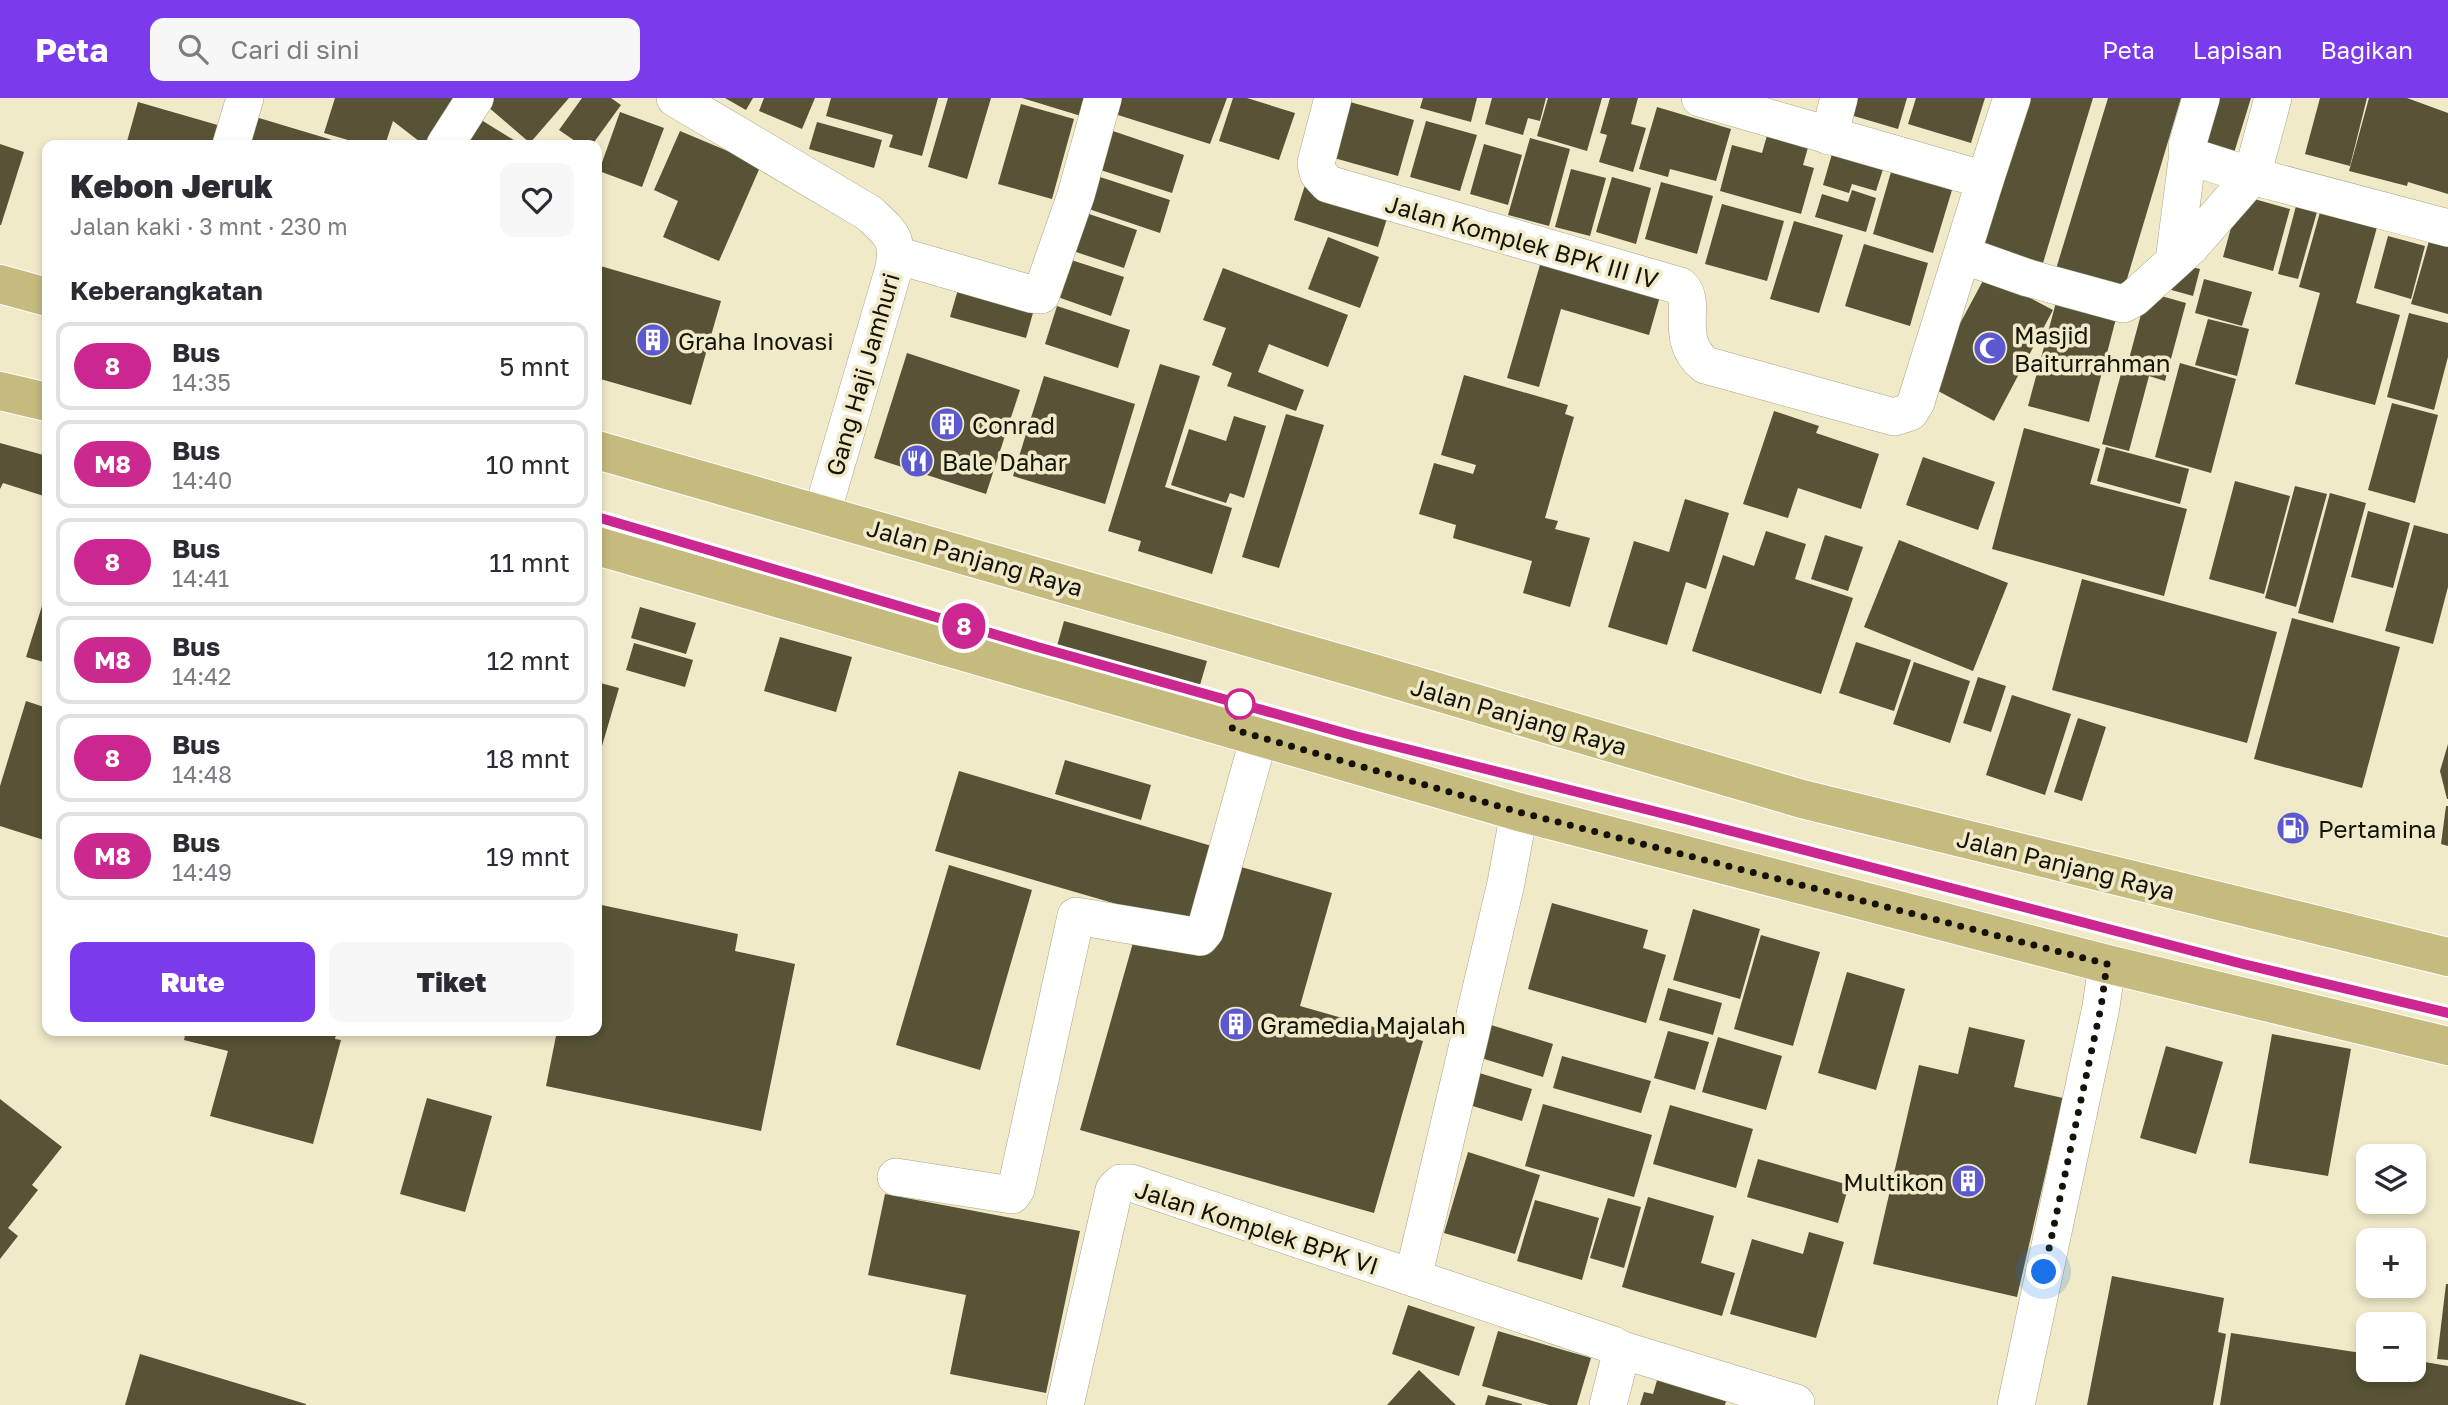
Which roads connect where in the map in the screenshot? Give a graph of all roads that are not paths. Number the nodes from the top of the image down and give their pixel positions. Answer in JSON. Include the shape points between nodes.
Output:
{"nodes":[{"id":1,"x":244,"y":98,"type":"edge"},
{"id":2,"x":475,"y":98,"type":"edge"},
{"id":3,"x":1103,"y":98,"type":"edge"},
{"id":4,"x":1333,"y":98,"type":"edge"},
{"id":5,"x":1700,"y":98,"type":"edge"},
{"id":6,"x":1839,"y":98,"type":"edge"},
{"id":7,"x":2012,"y":98,"type":"edge"},
{"id":8,"x":2201,"y":98,"type":"edge"},
{"id":9,"x":2273,"y":98,"type":"edge"},
{"id":10,"x":681,"y":99,"type":"edge"},
{"id":11,"x":1829,"y":136,"type":"junction"},
{"id":12,"x":232,"y":140,"type":"edge"},
{"id":13,"x":448,"y":140,"type":"edge"},
{"id":14,"x":2188,"y":153,"type":"junction"},
{"id":15,"x":2252,"y":176,"type":"junction"},
{"id":16,"x":1985,"y":180,"type":"junction"},
{"id":17,"x":2448,"y":228,"type":"edge"},
{"id":18,"x":896,"y":255,"type":"junction"},
{"id":19,"x":1963,"y":255,"type":"junction"},
{"id":20,"x":2174,"y":261,"type":"junction"},
{"id":21,"x":0,"y":284,"type":"edge"},
{"id":22,"x":42,"y":296,"type":"edge"},
{"id":23,"x":0,"y":391,"type":"edge"},
{"id":24,"x":42,"y":401,"type":"edge"},
{"id":25,"x":602,"y":451,"type":"edge"},
{"id":26,"x":822,"y":513,"type":"junction"},
{"id":27,"x":602,"y":547,"type":"edge"},
{"id":28,"x":1259,"y":737,"type":"junction"},
{"id":29,"x":1519,"y":812,"type":"junction"},
{"id":30,"x":2448,"y":957,"type":"edge"},
{"id":31,"x":2107,"y":964,"type":"junction"},
{"id":32,"x":2448,"y":1046,"type":"edge"},
{"id":33,"x":896,"y":1177,"type":"dead end"},
{"id":34,"x":1413,"y":1279,"type":"junction"},
{"id":35,"x":1622,"y":1350,"type":"junction"},
{"id":36,"x":1796,"y":1404,"type":"edge"},
{"id":37,"x":1065,"y":1405,"type":"edge"},
{"id":38,"x":1608,"y":1405,"type":"edge"},
{"id":39,"x":2016,"y":1405,"type":"edge"}],
"edges":[{"from":1,"to":12,"type":"street"},
{"from":2,"to":13,"type":"street"},
{"from":3,"to":18,"type":"street","name":"Gang Haji Jamhuri","via":[[1041,295]]},
{"from":4,"to":19,"type":"street","name":"Jalan Komplek BPK III IV","via":[[1316,163],[1328,184],[1680,286],[1686,294],[1688,344],[1705,365],[1894,417],[1910,412],[1916,402]]},
{"from":5,"to":11,"type":"street"},
{"from":6,"to":11,"type":"street"},
{"from":7,"to":16,"type":"street","name":"Jalan Komplek BPK III IV"},
{"from":8,"to":14,"type":"street"},
{"from":9,"to":15,"type":"street"},
{"from":10,"to":18,"type":"street","via":[[869,213],[894,236]]},
{"from":11,"to":16,"type":"street"},
{"from":14,"to":15,"type":"street"},
{"from":14,"to":20,"type":"street"},
{"from":15,"to":17,"type":"street"},
{"from":15,"to":20,"type":"street"},
{"from":16,"to":19,"type":"street","name":"Jalan Komplek BPK III IV"},
{"from":18,"to":26,"type":"street","name":"Gang Haji Jamhuri"},
{"from":19,"to":20,"type":"street","via":[[2123,304]]},
{"from":21,"to":22,"type":"main road"},
{"from":23,"to":24,"type":"main road"},
{"from":25,"to":26,"type":"main road","name":"Jalan Panjang Raya"},
{"from":26,"to":30,"type":"main road","name":"Jalan Panjang Raya","via":[[1802,799]]},
{"from":27,"to":28,"type":"main road"},
{"from":28,"to":29,"type":"main road"},
{"from":28,"to":33,"type":"street","via":[[1200,937],[1076,916],[1012,1195]]},
{"from":29,"to":31,"type":"main road"},
{"from":29,"to":34,"type":"street","name":"Jalan Komplek BPK VI"},
{"from":31,"to":32,"type":"main road"},
{"from":31,"to":39,"type":"street"},
{"from":34,"to":35,"type":"street","name":"Jalan Komplek BPK VI"},
{"from":34,"to":37,"type":"street","name":"Jalan Komplek BPK VI","via":[[1121,1183],[1114,1190]]},
{"from":35,"to":36,"type":"street","name":"Jalan Komplek BPK VI"},
{"from":35,"to":38,"type":"street"}]}
